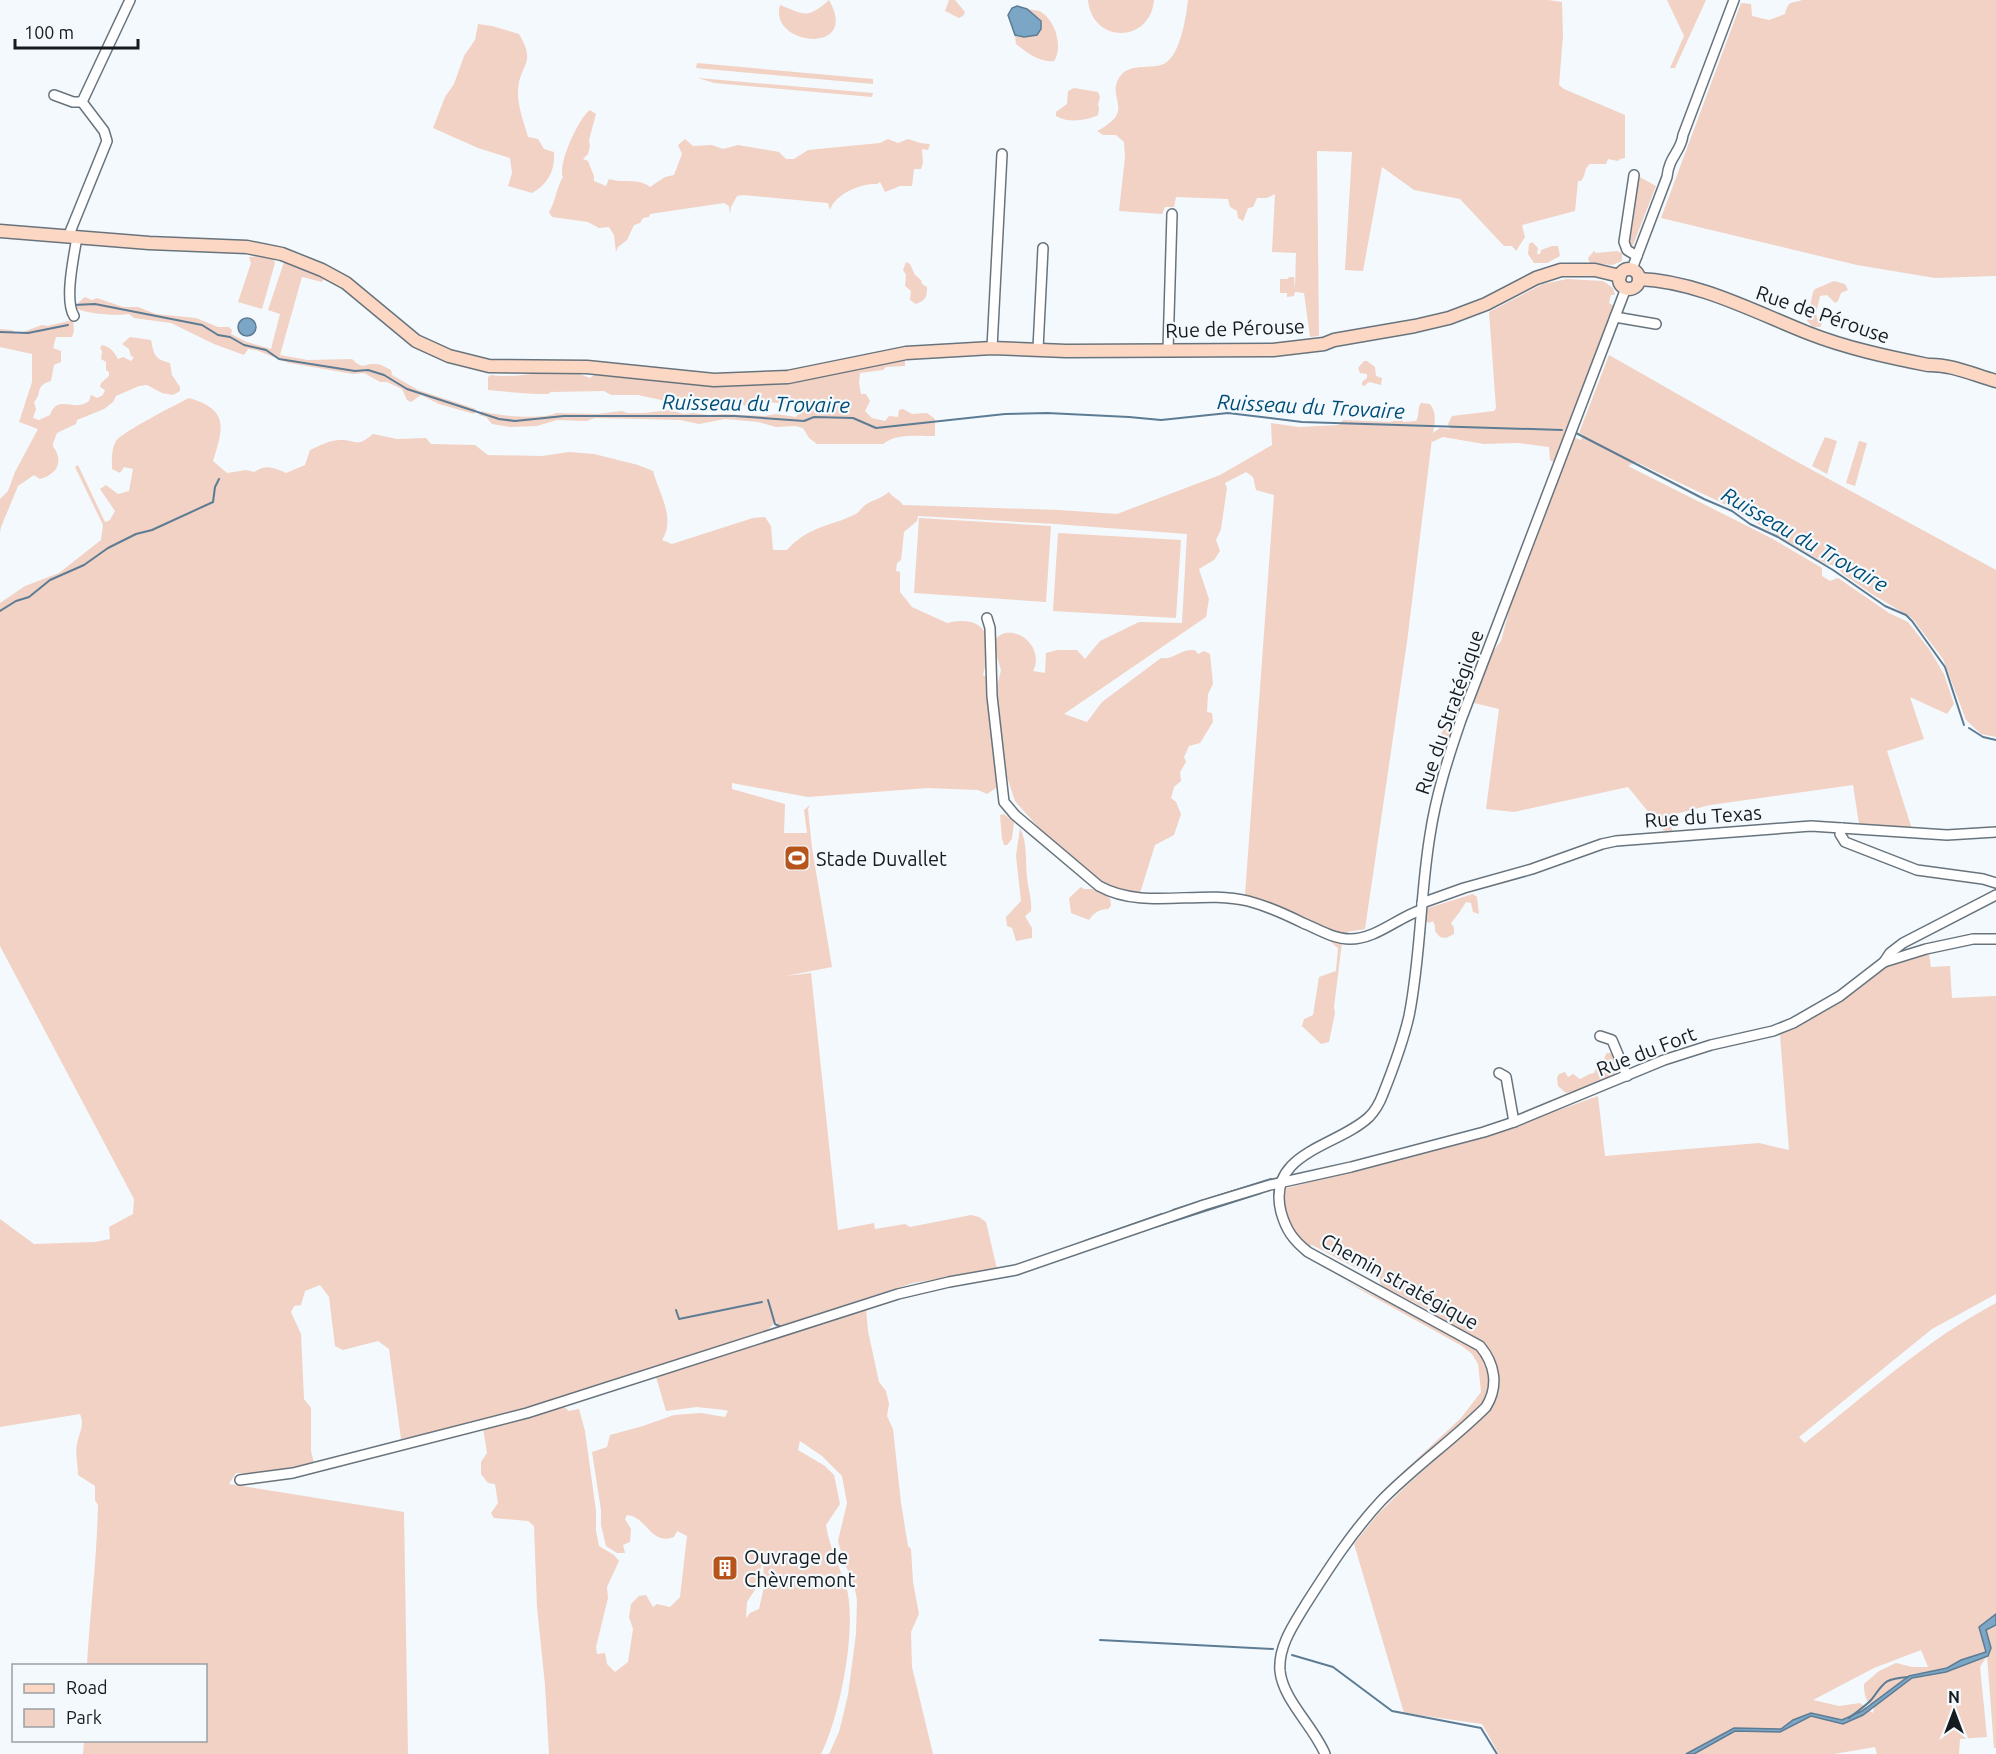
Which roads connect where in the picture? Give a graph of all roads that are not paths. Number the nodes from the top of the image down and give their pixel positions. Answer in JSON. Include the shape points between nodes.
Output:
{"nodes":[{"id":1,"x":130,"y":0,"type":"edge"},
{"id":2,"x":1734,"y":0,"type":"edge"},
{"id":3,"x":54,"y":95,"type":"dead end"},
{"id":4,"x":82,"y":102,"type":"junction"},
{"id":5,"x":1002,"y":154,"type":"dead end"},
{"id":6,"x":1634,"y":175,"type":"dead end"},
{"id":7,"x":1172,"y":214,"type":"dead end"},
{"id":8,"x":0,"y":231,"type":"edge"},
{"id":9,"x":72,"y":237,"type":"junction"},
{"id":10,"x":1043,"y":248,"type":"dead end"},
{"id":11,"x":1637,"y":256,"type":"junction"},
{"id":12,"x":1635,"y":274,"type":"junction"},
{"id":13,"x":1623,"y":282,"type":"junction"},
{"id":14,"x":74,"y":316,"type":"dead end"},
{"id":15,"x":1615,"y":317,"type":"junction"},
{"id":16,"x":1656,"y":324,"type":"dead end"},
{"id":17,"x":992,"y":348,"type":"junction"},
{"id":18,"x":1038,"y":349,"type":"junction"},
{"id":19,"x":1168,"y":350,"type":"junction"},
{"id":20,"x":1996,"y":381,"type":"edge"},
{"id":21,"x":987,"y":618,"type":"dead end"},
{"id":22,"x":1842,"y":828,"type":"junction"},
{"id":23,"x":1996,"y":831,"type":"edge"},
{"id":24,"x":1996,"y":884,"type":"edge"},
{"id":25,"x":1996,"y":895,"type":"edge"},
{"id":26,"x":1422,"y":907,"type":"junction"},
{"id":27,"x":1996,"y":939,"type":"edge"},
{"id":28,"x":1884,"y":962,"type":"junction"},
{"id":29,"x":1600,"y":1036,"type":"dead end"},
{"id":30,"x":1499,"y":1073,"type":"dead end"},
{"id":31,"x":1627,"y":1076,"type":"junction"},
{"id":32,"x":1514,"y":1122,"type":"junction"},
{"id":33,"x":1301,"y":1159,"type":"junction"},
{"id":34,"x":1308,"y":1177,"type":"junction"},
{"id":35,"x":1281,"y":1184,"type":"junction"},
{"id":36,"x":240,"y":1480,"type":"dead end"},
{"id":37,"x":1325,"y":1754,"type":"edge"}],
"edges":[{"from":1,"to":4,"type":"street"},
{"from":2,"to":11,"type":"street"},
{"from":3,"to":4,"type":"street"},
{"from":4,"to":9,"type":"street","via":[[107,141]]},
{"from":5,"to":17,"type":"street"},
{"from":6,"to":11,"type":"street","via":[[1624,242],[1627,250]]},
{"from":7,"to":19,"type":"street"},
{"from":8,"to":9,"type":"street","name":"Rue de Pérouse"},
{"from":9,"to":14,"type":"street","via":[[70,298]]},
{"from":9,"to":17,"type":"street","name":"Rue de Pérouse","via":[[248,248],[299,259],[346,283],[416,341],[449,356],[489,366],[586,367],[714,380],[788,377],[909,353]]},
{"from":10,"to":18,"type":"street"},
{"from":11,"to":12,"type":"street"},
{"from":12,"to":13,"type":"street","via":[[1623,271]]},
{"from":12,"to":13,"type":"street","via":[[1634,287]]},
{"from":12,"to":20,"type":"street","name":"Rue de Pérouse","via":[[1705,292],[1846,345]]},
{"from":13,"to":15,"type":"street","name":"Rue du Stratégique"},
{"from":13,"to":19,"type":"street","name":"Rue de Pérouse","via":[[1595,270],[1561,270],[1486,304],[1415,326],[1273,350]]},
{"from":15,"to":16,"type":"street"},
{"from":15,"to":26,"type":"street","name":"Rue du Stratégique","via":[[1455,738],[1432,822]]},
{"from":17,"to":18,"type":"street","name":"Rue de Pérouse"},
{"from":18,"to":19,"type":"street","name":"Rue de Pérouse"},
{"from":21,"to":26,"type":"street","name":"Rue du Texas","via":[[1004,802],[1099,886],[1131,896],[1247,900],[1345,939],[1374,933]]},
{"from":22,"to":23,"type":"street","name":"Rue du Texas","via":[[1947,835]]},
{"from":22,"to":24,"type":"street","via":[[1840,834],[1845,842],[1917,870]]},
{"from":22,"to":26,"type":"street","name":"Rue du Texas","via":[[1771,828],[1609,843],[1464,888]]},
{"from":25,"to":28,"type":"street","name":"Rue du Fort","via":[[1903,944]]},
{"from":26,"to":33,"type":"street","name":"Rue du Stratégique","via":[[1408,1018],[1382,1096],[1357,1126]]},
{"from":27,"to":28,"type":"street","via":[[1973,939]]},
{"from":28,"to":31,"type":"street","name":"Rue du Fort","via":[[1840,996],[1792,1023],[1684,1053]]},
{"from":29,"to":31,"type":"street","via":[[1612,1040]]},
{"from":30,"to":32,"type":"street","via":[[1506,1077]]},
{"from":31,"to":32,"type":"street","name":"Rue du Fort"},
{"from":32,"to":34,"type":"street","name":"Rue du Fort"},
{"from":33,"to":34,"type":"street"},
{"from":33,"to":35,"type":"street","name":"Rue du Stratégique","via":[[1290,1167]]},
{"from":34,"to":35,"type":"street","name":"Rue du Fort"},
{"from":35,"to":36,"type":"street","name":"Rue du Fort","via":[[1204,1205],[1016,1270],[898,1294],[527,1413],[293,1473]]},
{"from":35,"to":37,"type":"street","name":"Chemin stratégique","via":[[1279,1205],[1292,1239],[1308,1252],[1480,1346],[1493,1372],[1493,1392],[1486,1407],[1364,1520],[1284,1643],[1280,1661],[1282,1680]]}]}
